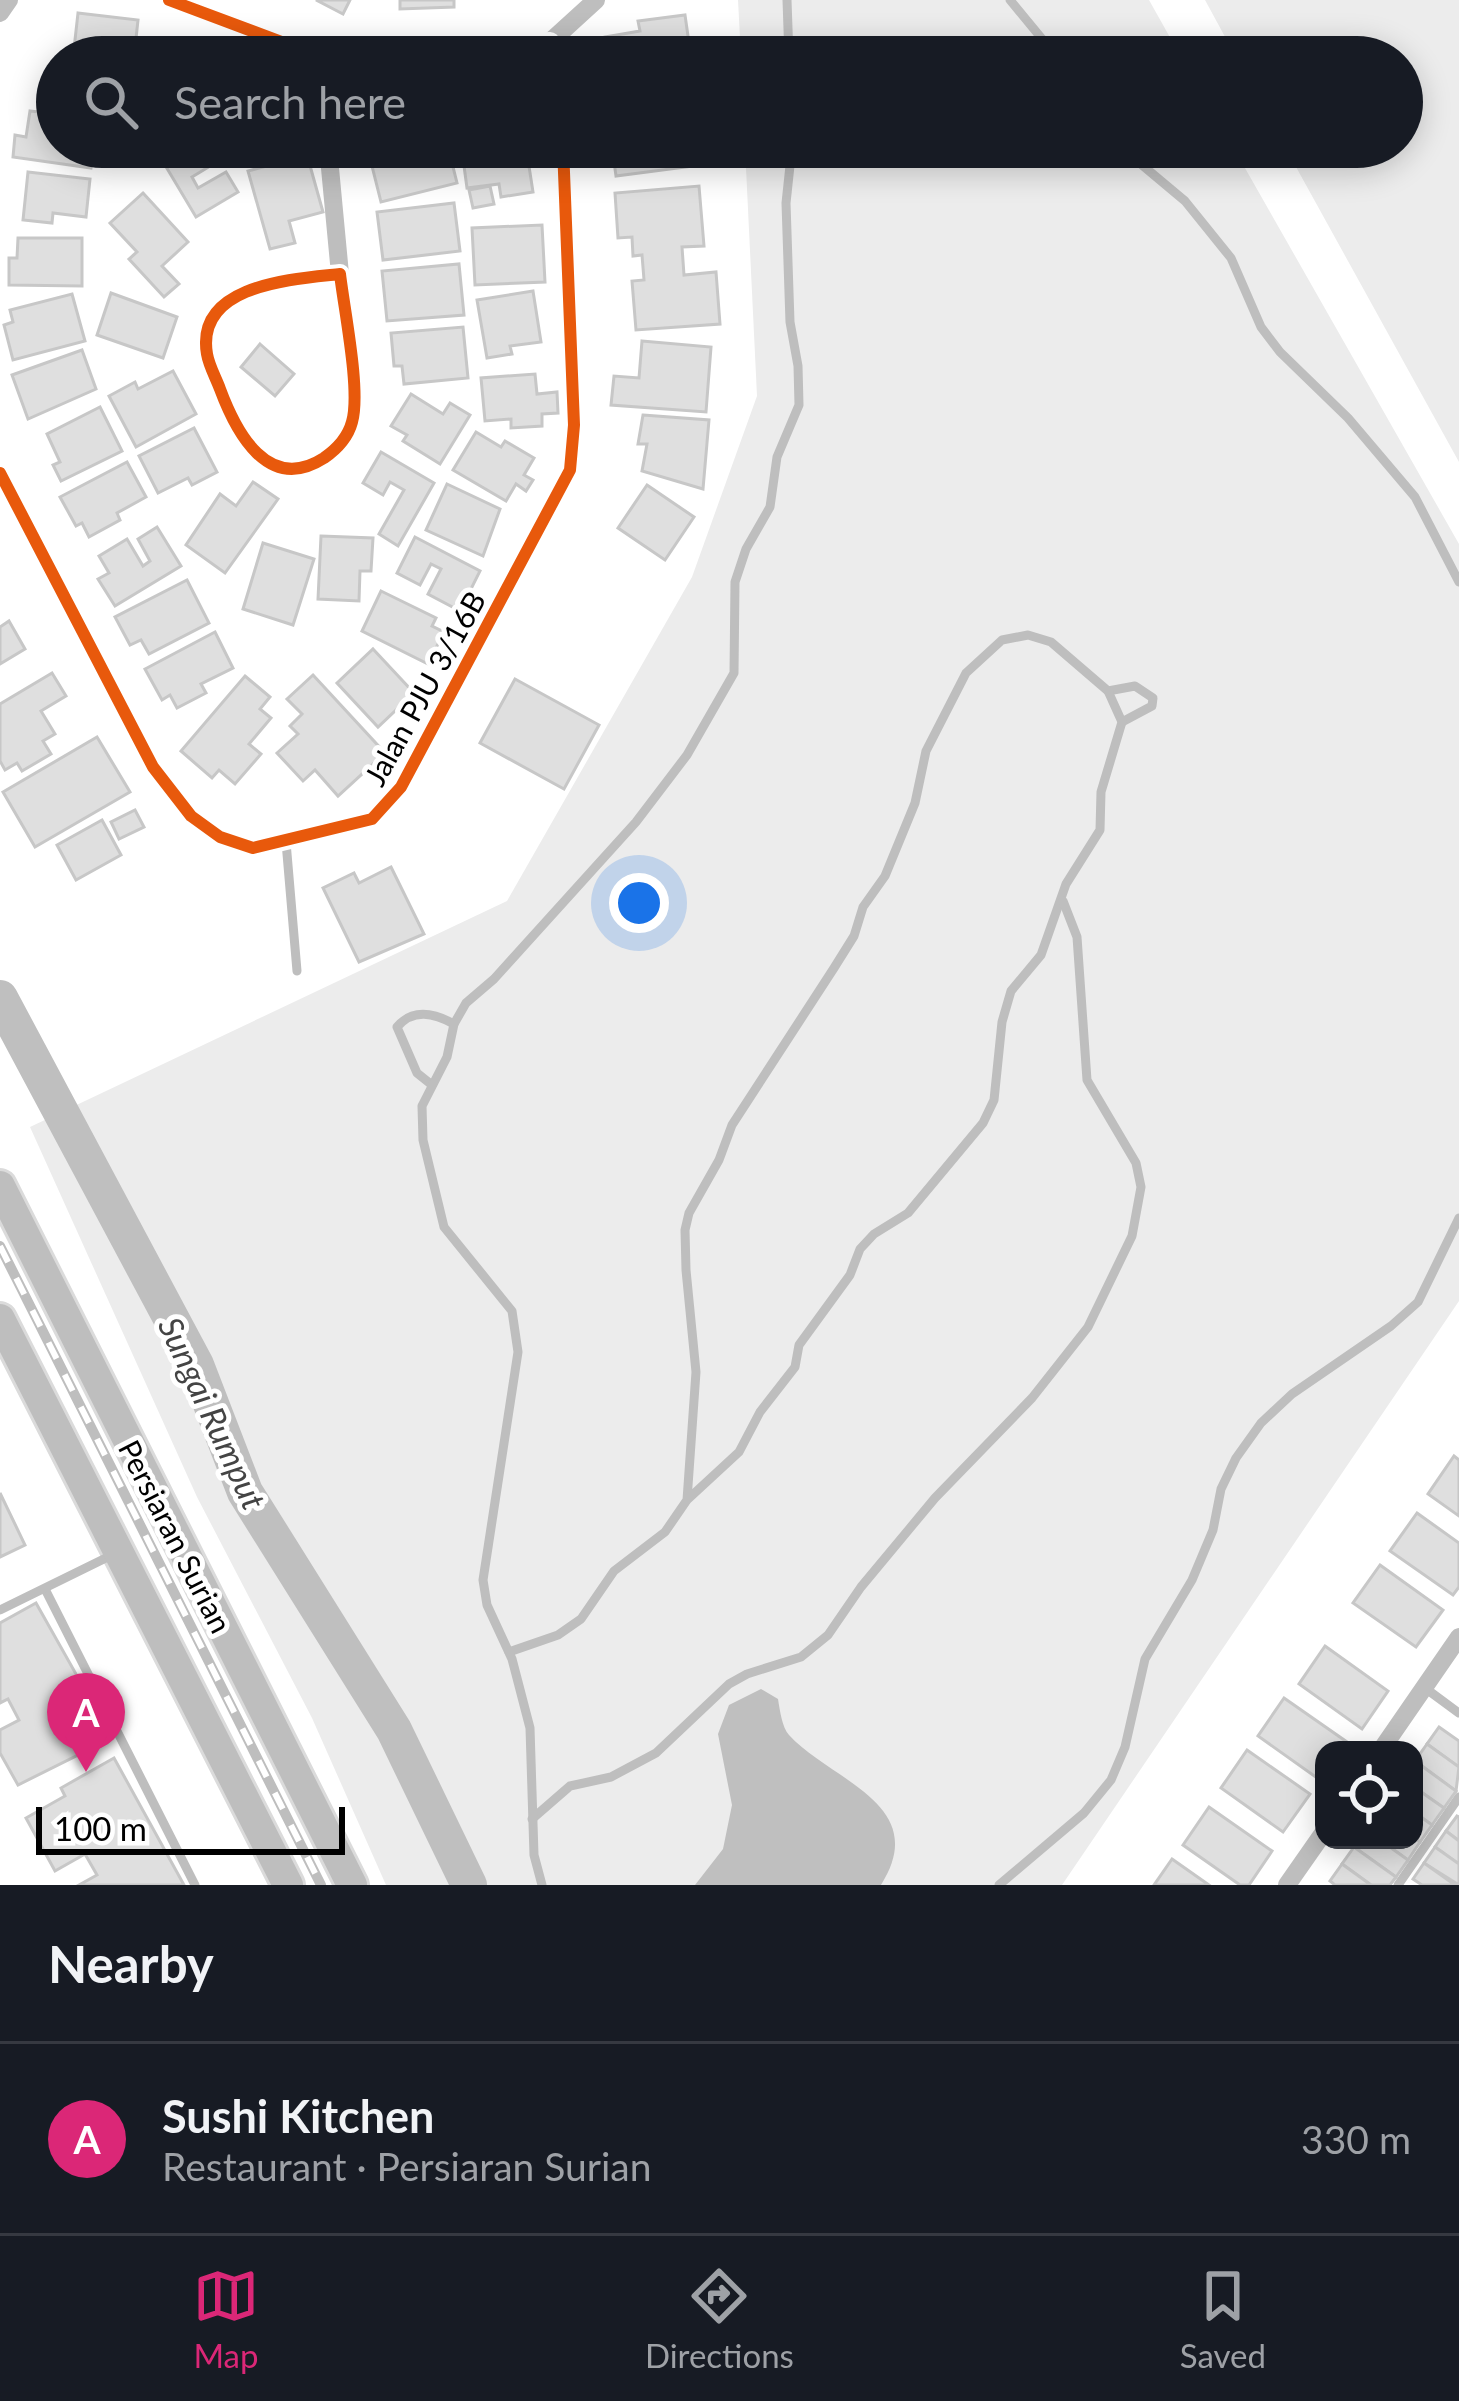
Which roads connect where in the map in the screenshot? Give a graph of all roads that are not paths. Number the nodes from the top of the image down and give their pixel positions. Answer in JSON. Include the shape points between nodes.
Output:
{"nodes":[{"id":1,"x":9,"y":0,"type":"edge"},
{"id":2,"x":170,"y":0,"type":"edge"},
{"id":3,"x":596,"y":0,"type":"edge"},
{"id":4,"x":787,"y":0,"type":"edge"},
{"id":5,"x":1010,"y":0,"type":"edge"},
{"id":6,"x":0,"y":13,"type":"edge"},
{"id":7,"x":266,"y":36,"type":"edge"},
{"id":8,"x":563,"y":36,"type":"edge"},
{"id":9,"x":788,"y":36,"type":"edge"},
{"id":10,"x":1040,"y":36,"type":"edge"},
{"id":11,"x":330,"y":168,"type":"edge"},
{"id":12,"x":564,"y":168,"type":"edge"},
{"id":13,"x":789,"y":168,"type":"edge"},
{"id":14,"x":1146,"y":168,"type":"edge"},
{"id":15,"x":340,"y":274,"type":"junction"},
{"id":16,"x":0,"y":472,"type":"edge"},
{"id":17,"x":1459,"y":582,"type":"edge"},
{"id":18,"x":1108,"y":691,"type":"junction"},
{"id":19,"x":1122,"y":722,"type":"junction"},
{"id":20,"x":286,"y":842,"type":"junction"},
{"id":21,"x":1063,"y":901,"type":"junction"},
{"id":22,"x":297,"y":971,"type":"dead end"},
{"id":23,"x":454,"y":1024,"type":"junction"},
{"id":24,"x":432,"y":1085,"type":"junction"},
{"id":25,"x":0,"y":1186,"type":"edge"},
{"id":26,"x":1459,"y":1218,"type":"edge"},
{"id":27,"x":0,"y":1318,"type":"edge"},
{"id":28,"x":687,"y":1500,"type":"junction"},
{"id":29,"x":118,"y":1552,"type":"junction"},
{"id":30,"x":46,"y":1591,"type":"junction"},
{"id":31,"x":0,"y":1610,"type":"edge"},
{"id":32,"x":1459,"y":1637,"type":"edge"},
{"id":33,"x":509,"y":1652,"type":"junction"},
{"id":34,"x":1424,"y":1688,"type":"junction"},
{"id":35,"x":1459,"y":1713,"type":"edge"},
{"id":36,"x":1387,"y":1741,"type":"edge"},
{"id":37,"x":1459,"y":1797,"type":"edge"},
{"id":38,"x":532,"y":1819,"type":"junction"},
{"id":39,"x":1315,"y":1845,"type":"edge"},
{"id":40,"x":195,"y":1885,"type":"edge"},
{"id":41,"x":288,"y":1885,"type":"edge"},
{"id":42,"x":352,"y":1885,"type":"edge"},
{"id":43,"x":542,"y":1885,"type":"edge"},
{"id":44,"x":998,"y":1885,"type":"edge"},
{"id":45,"x":1287,"y":1885,"type":"edge"},
{"id":46,"x":1397,"y":1885,"type":"edge"}],
"edges":[{"from":1,"to":6,"type":"street"},
{"from":2,"to":7,"type":"street"},
{"from":3,"to":8,"type":"street"},
{"from":4,"to":9,"type":"lane"},
{"from":5,"to":10,"type":"lane"},
{"from":11,"to":15,"type":"street"},
{"from":12,"to":20,"type":"street","name":"Jalan PJU 3/16B","via":[[570,470],[390,803],[372,818]]},
{"from":13,"to":23,"type":"lane","via":[[799,405],[777,457],[770,507],[735,582],[734,673],[649,806]]},
{"from":14,"to":17,"type":"lane","via":[[1231,258],[1280,352],[1415,497]]},
{"from":15,"to":15,"type":"street","via":[[353,420],[318,462],[275,466],[233,424],[207,356],[209,325],[254,288]]},
{"from":16,"to":20,"type":"street","name":"Jalan PJU 3/16B","via":[[170,794],[220,837],[253,848]]},
{"from":18,"to":19,"type":"lane"},
{"from":18,"to":19,"type":"lane","via":[[1135,686],[1154,698]]},
{"from":18,"to":28,"type":"lane","via":[[1052,643],[1028,634],[1002,640],[955,690],[854,936],[732,1125],[689,1213],[696,1372]]},
{"from":19,"to":21,"type":"lane","via":[[1106,770],[1100,830]]},
{"from":20,"to":22,"type":"lane"},
{"from":21,"to":28,"type":"lane","via":[[1041,955],[1011,991],[983,1123],[908,1213],[860,1249],[739,1452]]},
{"from":21,"to":38,"type":"lane","via":[[1077,938],[1087,1080],[1136,1162],[1141,1186],[1132,1235],[1088,1328],[935,1498],[828,1635],[801,1657],[729,1684],[656,1753],[611,1777],[569,1786]]},
{"from":23,"to":24,"type":"lane"},
{"from":23,"to":24,"type":"lane","via":[[417,1013],[398,1028],[417,1072]]},
{"from":24,"to":33,"type":"lane","via":[[422,1106],[423,1140],[444,1227],[517,1327],[482,1580]]},
{"from":25,"to":42,"type":"main road","name":"Persiaran Surian"},
{"from":26,"to":44,"type":"lane","via":[[1418,1302],[1292,1394],[1236,1459],[1192,1580],[1144,1659],[1111,1780]]},
{"from":27,"to":29,"type":"main road","name":"Persiaran Surian"},
{"from":28,"to":33,"type":"lane","via":[[665,1532],[614,1571],[581,1619]]},
{"from":29,"to":30,"type":"lane"},
{"from":29,"to":41,"type":"main road","name":"Persiaran Surian"},
{"from":30,"to":31,"type":"lane"},
{"from":30,"to":40,"type":"lane"},
{"from":32,"to":34,"type":"street"},
{"from":33,"to":38,"type":"lane","via":[[530,1728]]},
{"from":34,"to":35,"type":"lane"},
{"from":34,"to":36,"type":"street"},
{"from":37,"to":46,"type":"lane"},
{"from":38,"to":43,"type":"lane"},
{"from":39,"to":45,"type":"street"}]}
